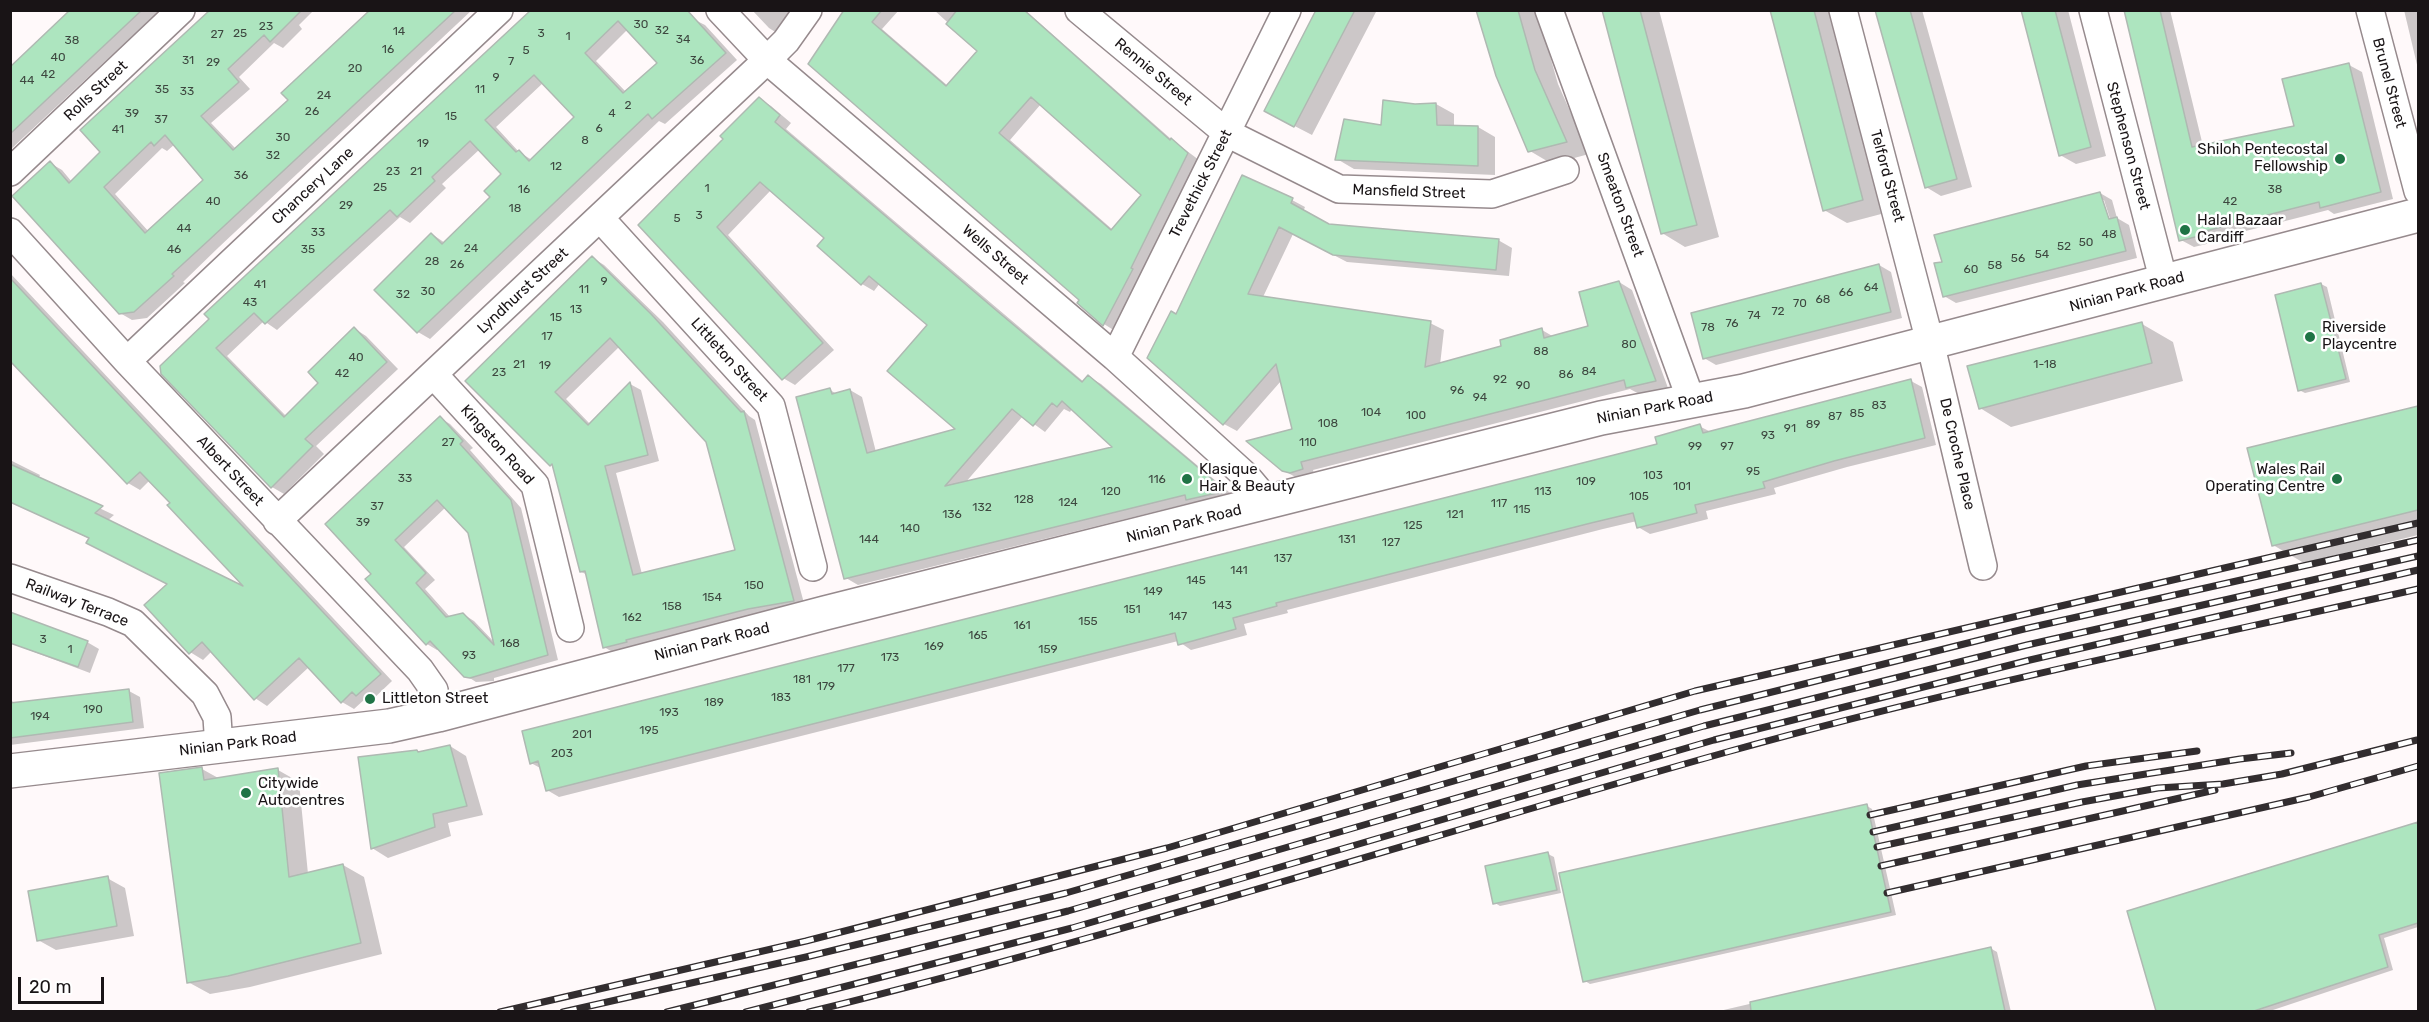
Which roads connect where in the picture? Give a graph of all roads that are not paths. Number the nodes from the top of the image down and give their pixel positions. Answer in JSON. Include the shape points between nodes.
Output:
{"nodes":[{"id":1,"x":182,"y":10,"type":"edge"},
{"id":2,"x":499,"y":10,"type":"edge"},
{"id":3,"x":720,"y":10,"type":"edge"},
{"id":4,"x":808,"y":10,"type":"edge"},
{"id":5,"x":1079,"y":10,"type":"edge"},
{"id":6,"x":1287,"y":10,"type":"edge"},
{"id":7,"x":1548,"y":10,"type":"edge"},
{"id":8,"x":1844,"y":10,"type":"edge"},
{"id":9,"x":2093,"y":10,"type":"edge"},
{"id":10,"x":2370,"y":10,"type":"edge"},
{"id":11,"x":767,"y":60,"type":"junction"},
{"id":12,"x":1227,"y":133,"type":"junction"},
{"id":13,"x":1565,"y":170,"type":"dead end"},
{"id":14,"x":10,"y":171,"type":"edge"},
{"id":15,"x":2418,"y":191,"type":"edge"},
{"id":16,"x":2418,"y":216,"type":"edge"},
{"id":17,"x":600,"y":218,"type":"junction"},
{"id":18,"x":10,"y":232,"type":"edge"},
{"id":19,"x":2164,"y":282,"type":"junction"},
{"id":20,"x":1930,"y":342,"type":"junction"},
{"id":21,"x":1115,"y":357,"type":"junction"},
{"id":22,"x":127,"y":361,"type":"junction"},
{"id":23,"x":434,"y":375,"type":"junction"},
{"id":24,"x":1691,"y":400,"type":"junction"},
{"id":25,"x":1262,"y":505,"type":"junction"},
{"id":26,"x":277,"y":521,"type":"junction"},
{"id":27,"x":1983,"y":566,"type":"dead end"},
{"id":28,"x":813,"y":567,"type":"dead end"},
{"id":29,"x":10,"y":578,"type":"edge"},
{"id":30,"x":570,"y":628,"type":"dead end"},
{"id":31,"x":438,"y":715,"type":"junction"},
{"id":32,"x":219,"y":747,"type":"junction"},
{"id":33,"x":10,"y":771,"type":"edge"}],
"edges":[{"from":1,"to":14,"type":"street","name":"Rolls Street"},
{"from":2,"to":22,"type":"street","name":"Chancery Lane"},
{"from":3,"to":11,"type":"street","name":"Wells Street"},
{"from":4,"to":11,"type":"street","name":"Lyndhurst Street"},
{"from":5,"to":12,"type":"street","name":"Rennie Street"},
{"from":6,"to":12,"type":"street","name":"Trevethick Street"},
{"from":7,"to":24,"type":"street","name":"Smeaton Street"},
{"from":8,"to":20,"type":"street","name":"Telford Street"},
{"from":9,"to":19,"type":"street","name":"Stephenson Street"},
{"from":10,"to":15,"type":"street","name":"Brunel Street"},
{"from":11,"to":17,"type":"street","name":"Lyndhurst Street"},
{"from":11,"to":21,"type":"street","name":"Wells Street"},
{"from":12,"to":13,"type":"street","name":"Mansfield Street","via":[[1339,189],[1492,194]]},
{"from":12,"to":21,"type":"street","name":"Trevethick Street"},
{"from":16,"to":19,"type":"street","name":"Ninian Park Road"},
{"from":17,"to":23,"type":"street","name":"Lyndhurst Street"},
{"from":17,"to":28,"type":"street","name":"Littleton Street","via":[[771,406]]},
{"from":18,"to":22,"type":"street","name":"Albert Street"},
{"from":19,"to":20,"type":"street","name":"Ninian Park Road"},
{"from":20,"to":24,"type":"street","name":"Ninian Park Road","via":[[1744,391]]},
{"from":20,"to":27,"type":"street","name":"De Croche Place"},
{"from":21,"to":25,"type":"street","name":"Wells Street","via":[[1246,476],[1257,489]]},
{"from":22,"to":26,"type":"street","name":"Albert Street"},
{"from":23,"to":26,"type":"street","name":"Lyndhurst Street"},
{"from":23,"to":30,"type":"street","name":"Kingston Road","via":[[535,485]]},
{"from":24,"to":25,"type":"street","name":"Ninian Park Road","via":[[1609,416]]},
{"from":25,"to":31,"type":"street","name":"Ninian Park Road","via":[[825,613]]},
{"from":26,"to":31,"type":"street","name":"Albert Street","via":[[420,670],[434,690]]},
{"from":29,"to":32,"type":"street","name":"Railway Terrace","via":[[133,623],[205,694],[217,717]]},
{"from":31,"to":32,"type":"street","name":"Ninian Park Road","via":[[389,726]]},
{"from":32,"to":33,"type":"street","name":"Ninian Park Road"}]}
